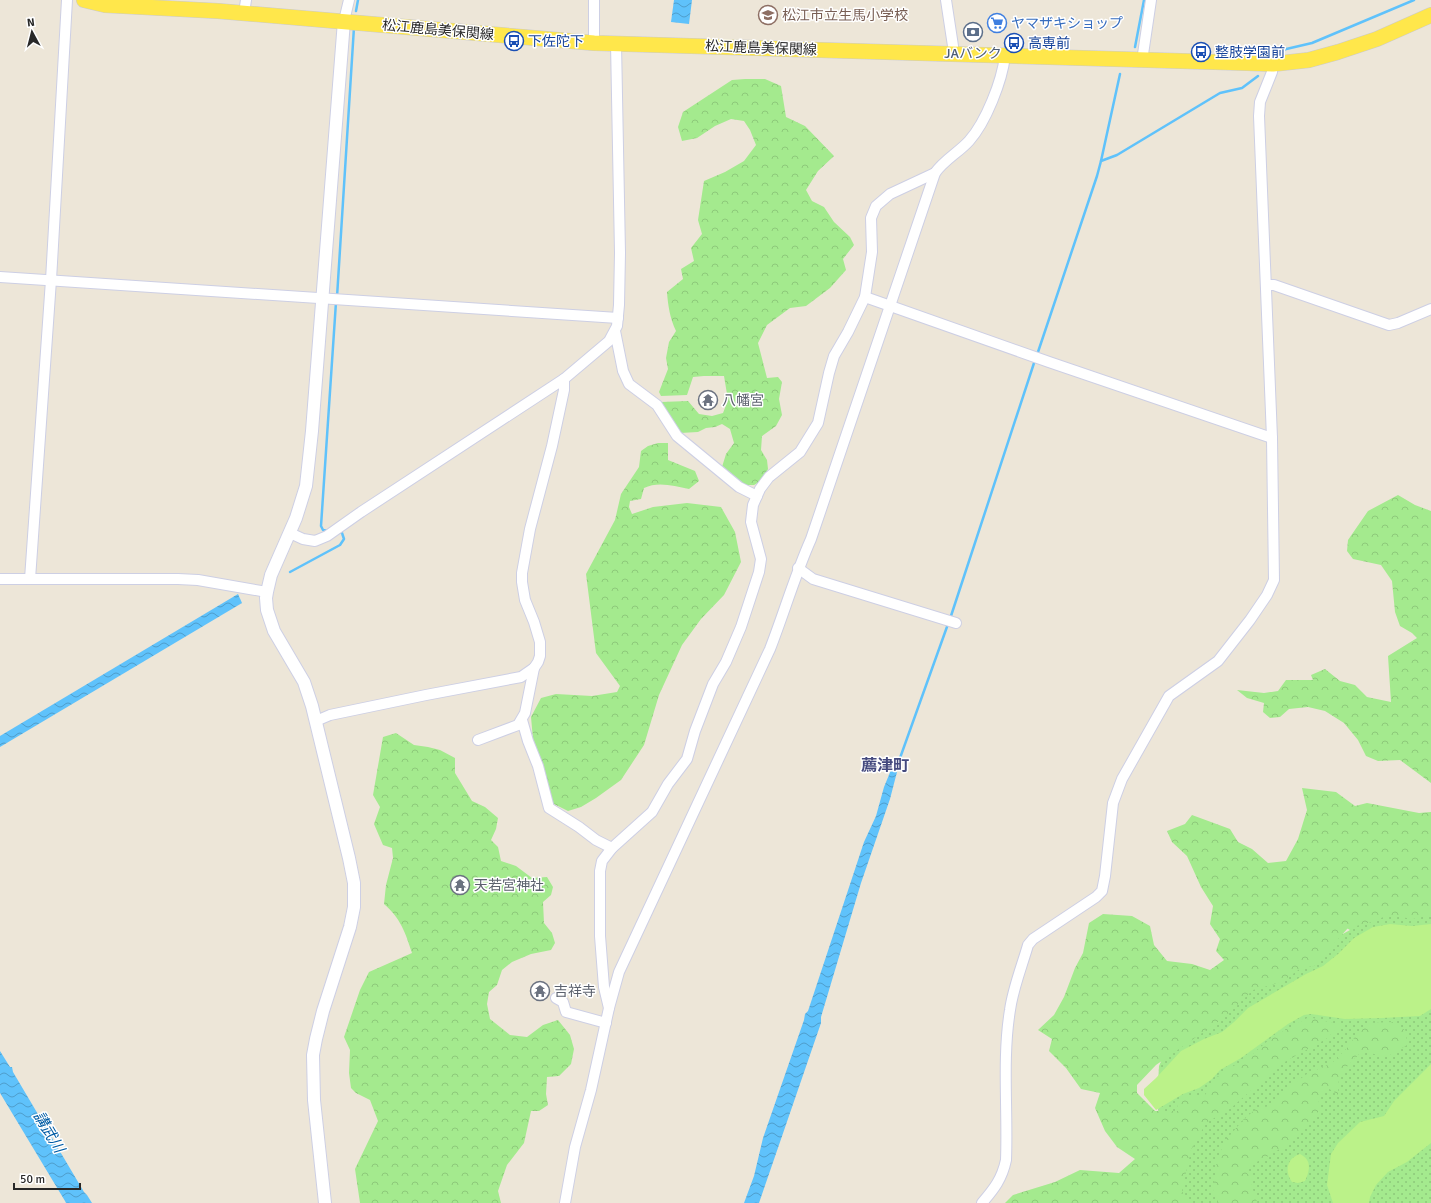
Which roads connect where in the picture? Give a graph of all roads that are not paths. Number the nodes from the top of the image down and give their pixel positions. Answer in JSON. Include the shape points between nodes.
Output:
{"nodes":[{"id":1,"x":67,"y":0,"type":"edge"},
{"id":2,"x":84,"y":0,"type":"edge"},
{"id":3,"x":348,"y":0,"type":"edge"},
{"id":4,"x":594,"y":0,"type":"edge"},
{"id":5,"x":946,"y":0,"type":"edge"},
{"id":6,"x":1151,"y":0,"type":"edge"},
{"id":7,"x":245,"y":7,"type":"edge"},
{"id":8,"x":1431,"y":15,"type":"edge"},
{"id":9,"x":344,"y":21,"type":"junction"},
{"id":10,"x":594,"y":43,"type":"junction"},
{"id":11,"x":616,"y":43,"type":"junction"},
{"id":12,"x":953,"y":54,"type":"junction"},
{"id":13,"x":1004,"y":56,"type":"junction"},
{"id":14,"x":1142,"y":61,"type":"junction"},
{"id":15,"x":1273,"y":64,"type":"junction"},
{"id":16,"x":935,"y":173,"type":"junction"},
{"id":17,"x":0,"y":277,"type":"edge"},
{"id":18,"x":51,"y":280,"type":"junction"},
{"id":19,"x":1266,"y":285,"type":"junction"},
{"id":20,"x":864,"y":297,"type":"junction"},
{"id":21,"x":322,"y":298,"type":"junction"},
{"id":22,"x":889,"y":306,"type":"junction"},
{"id":23,"x":1431,"y":309,"type":"edge"},
{"id":24,"x":618,"y":318,"type":"junction"},
{"id":25,"x":615,"y":331,"type":"junction"},
{"id":26,"x":564,"y":378,"type":"junction"},
{"id":27,"x":1272,"y":438,"type":"junction"},
{"id":28,"x":757,"y":496,"type":"junction"},
{"id":29,"x":290,"y":533,"type":"junction"},
{"id":30,"x":798,"y":568,"type":"junction"},
{"id":31,"x":0,"y":579,"type":"edge"},
{"id":32,"x":30,"y":579,"type":"junction"},
{"id":33,"x":266,"y":592,"type":"junction"},
{"id":34,"x":956,"y":623,"type":"dead end"},
{"id":35,"x":534,"y":668,"type":"junction"},
{"id":36,"x":522,"y":720,"type":"junction"},
{"id":37,"x":316,"y":721,"type":"junction"},
{"id":38,"x":478,"y":740,"type":"dead end"},
{"id":39,"x":612,"y":848,"type":"junction"},
{"id":40,"x":556,"y":998,"type":"dead end"},
{"id":41,"x":609,"y":1008,"type":"junction"},
{"id":42,"x":606,"y":1023,"type":"junction"},
{"id":43,"x":325,"y":1203,"type":"edge"},
{"id":44,"x":565,"y":1203,"type":"edge"},
{"id":45,"x":982,"y":1203,"type":"edge"}],
"edges":[{"from":1,"to":18,"type":"street"},
{"from":2,"to":7,"type":"main road","name":"松江鹿島美保関線","via":[[105,5]]},
{"from":3,"to":9,"type":"street"},
{"from":4,"to":10,"type":"street"},
{"from":5,"to":12,"type":"street"},
{"from":6,"to":14,"type":"street"},
{"from":7,"to":9,"type":"main road","name":"松江鹿島美保関線"},
{"from":8,"to":15,"type":"main road","name":"松江鹿島美保関線","via":[[1377,39],[1338,52],[1309,60]]},
{"from":9,"to":10,"type":"main road","name":"松江鹿島美保関線"},
{"from":9,"to":21,"type":"street"},
{"from":10,"to":11,"type":"main road","name":"松江鹿島美保関線"},
{"from":11,"to":12,"type":"main road","name":"松江鹿島美保関線"},
{"from":11,"to":24,"type":"street","via":[[620,253]]},
{"from":12,"to":13,"type":"main road","name":"松江鹿島美保関線"},
{"from":13,"to":14,"type":"main road","name":"松江鹿島美保関線"},
{"from":13,"to":16,"type":"street","via":[[1001,75],[979,129]]},
{"from":14,"to":15,"type":"main road","name":"松江鹿島美保関線"},
{"from":15,"to":19,"type":"street","via":[[1260,102],[1259,116]]},
{"from":16,"to":20,"type":"street","via":[[890,194],[876,206],[871,218],[872,252]]},
{"from":16,"to":22,"type":"street"},
{"from":17,"to":18,"type":"street"},
{"from":18,"to":21,"type":"street"},
{"from":18,"to":32,"type":"street"},
{"from":19,"to":23,"type":"street","via":[[1274,285],[1389,325]]},
{"from":19,"to":27,"type":"street"},
{"from":20,"to":22,"type":"street"},
{"from":20,"to":28,"type":"street","via":[[834,356],[818,423],[813,433],[800,452],[769,477]]},
{"from":21,"to":24,"type":"street"},
{"from":21,"to":29,"type":"street","via":[[306,486]]},
{"from":22,"to":27,"type":"street"},
{"from":22,"to":30,"type":"street","via":[[811,539]]},
{"from":24,"to":25,"type":"street"},
{"from":25,"to":26,"type":"street","via":[[609,341]]},
{"from":25,"to":28,"type":"street","via":[[623,371],[629,384],[657,405],[677,436],[739,487]]},
{"from":26,"to":29,"type":"street","via":[[327,536],[315,541]]},
{"from":26,"to":35,"type":"street","via":[[564,390],[522,573],[525,600],[540,642],[540,656]]},
{"from":27,"to":45,"type":"street","via":[[1275,569],[1273,584],[1250,620],[1218,661],[1169,696],[1122,778],[1113,803],[1102,891],[1028,945],[1010,1009],[1006,1057],[1006,1160],[1003,1173]]},
{"from":28,"to":39,"type":"street","via":[[751,522],[761,559],[759,572],[734,644],[710,690],[686,759],[652,812]]},
{"from":29,"to":33,"type":"street"},
{"from":30,"to":34,"type":"street","via":[[813,579]]},
{"from":30,"to":41,"type":"street","via":[[785,612],[770,649],[627,954]]},
{"from":31,"to":32,"type":"street"},
{"from":32,"to":33,"type":"street","via":[[198,580]]},
{"from":33,"to":37,"type":"street","via":[[267,610],[274,631],[304,682]]},
{"from":35,"to":36,"type":"street"},
{"from":35,"to":37,"type":"street","via":[[521,677],[330,715]]},
{"from":36,"to":38,"type":"street","via":[[518,725]]},
{"from":36,"to":39,"type":"street","via":[[549,808]]},
{"from":37,"to":43,"type":"street","via":[[354,883],[354,907],[350,927],[323,1011],[313,1055],[314,1100]]},
{"from":39,"to":41,"type":"street","via":[[602,861],[600,871],[600,936],[604,988]]},
{"from":40,"to":42,"type":"street","via":[[562,1002],[566,1012]]},
{"from":41,"to":42,"type":"street"},
{"from":42,"to":44,"type":"street","via":[[575,1147]]}]}
